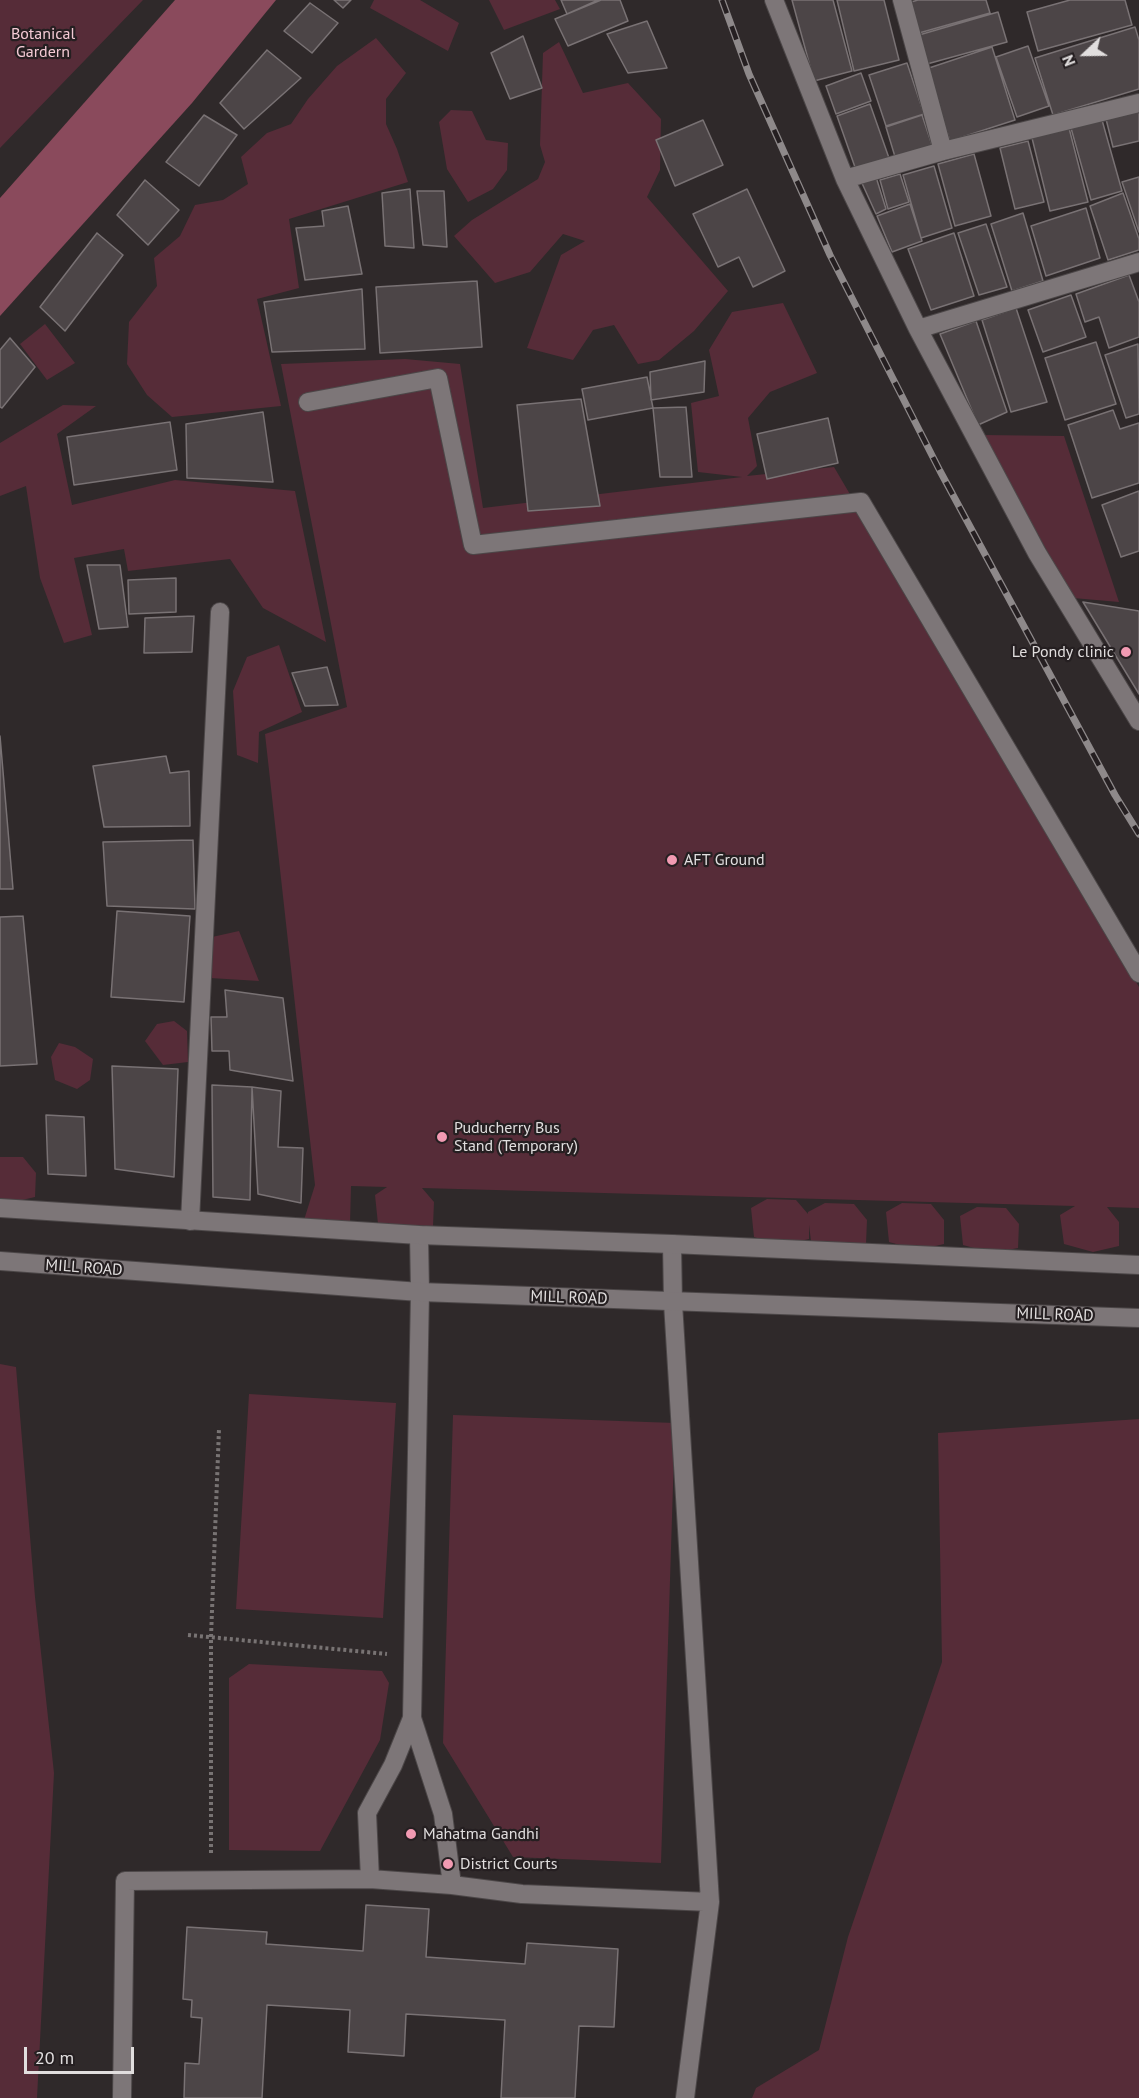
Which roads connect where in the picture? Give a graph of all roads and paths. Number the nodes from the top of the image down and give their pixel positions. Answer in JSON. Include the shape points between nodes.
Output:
{"nodes":[{"id":1,"x":774,"y":0,"type":"edge"},
{"id":2,"x":902,"y":0,"type":"edge"},
{"id":3,"x":1139,"y":103,"type":"edge"},
{"id":4,"x":943,"y":151,"type":"junction"},
{"id":5,"x":845,"y":179,"type":"junction"},
{"id":6,"x":1139,"y":262,"type":"edge"},
{"id":7,"x":918,"y":329,"type":"junction"},
{"id":8,"x":308,"y":402,"type":"dead end"},
{"id":9,"x":220,"y":612,"type":"dead end"},
{"id":10,"x":1139,"y":721,"type":"edge"},
{"id":11,"x":1139,"y":973,"type":"edge"},
{"id":12,"x":0,"y":1208,"type":"edge"},
{"id":13,"x":190,"y":1221,"type":"junction"},
{"id":14,"x":419,"y":1235,"type":"junction"},
{"id":15,"x":672,"y":1244,"type":"junction"},
{"id":16,"x":0,"y":1261,"type":"edge"},
{"id":17,"x":1139,"y":1265,"type":"edge"},
{"id":18,"x":420,"y":1292,"type":"junction"},
{"id":19,"x":673,"y":1303,"type":"junction"},
{"id":20,"x":1139,"y":1318,"type":"edge"},
{"id":21,"x":219,"y":1429,"type":"dead end"},
{"id":22,"x":188,"y":1635,"type":"dead end"},
{"id":23,"x":211,"y":1637,"type":"junction"},
{"id":24,"x":414,"y":1656,"type":"junction"},
{"id":25,"x":412,"y":1718,"type":"junction"},
{"id":26,"x":370,"y":1879,"type":"junction"},
{"id":27,"x":211,"y":1880,"type":"junction"},
{"id":28,"x":452,"y":1885,"type":"junction"},
{"id":29,"x":710,"y":1902,"type":"junction"},
{"id":30,"x":122,"y":2098,"type":"edge"},
{"id":31,"x":685,"y":2098,"type":"edge"}],
"edges":[{"from":1,"to":5,"type":"street"},
{"from":2,"to":4,"type":"street"},
{"from":3,"to":4,"type":"street"},
{"from":4,"to":5,"type":"street"},
{"from":5,"to":7,"type":"street"},
{"from":6,"to":7,"type":"street"},
{"from":7,"to":10,"type":"street","via":[[1037,553]]},
{"from":8,"to":11,"type":"street","via":[[438,378],[473,545],[861,502]]},
{"from":9,"to":13,"type":"street"},
{"from":12,"to":13,"type":"street"},
{"from":13,"to":14,"type":"street"},
{"from":14,"to":15,"type":"street"},
{"from":14,"to":18,"type":"street"},
{"from":15,"to":17,"type":"street"},
{"from":15,"to":19,"type":"street"},
{"from":16,"to":18,"type":"street","name":"MILL ROAD"},
{"from":18,"to":19,"type":"street","name":"MILL ROAD"},
{"from":18,"to":24,"type":"street"},
{"from":19,"to":20,"type":"street","name":"MILL ROAD"},
{"from":19,"to":29,"type":"street"},
{"from":21,"to":23,"type":"path"},
{"from":22,"to":23,"type":"path"},
{"from":23,"to":24,"type":"path"},
{"from":23,"to":27,"type":"path"},
{"from":24,"to":25,"type":"street"},
{"from":25,"to":26,"type":"street","via":[[367,1814]]},
{"from":25,"to":28,"type":"street","via":[[443,1814]]},
{"from":26,"to":27,"type":"street"},
{"from":26,"to":28,"type":"street"},
{"from":27,"to":30,"type":"street","via":[[125,1881]]},
{"from":28,"to":29,"type":"street","via":[[522,1894]]},
{"from":29,"to":31,"type":"street"}]}
